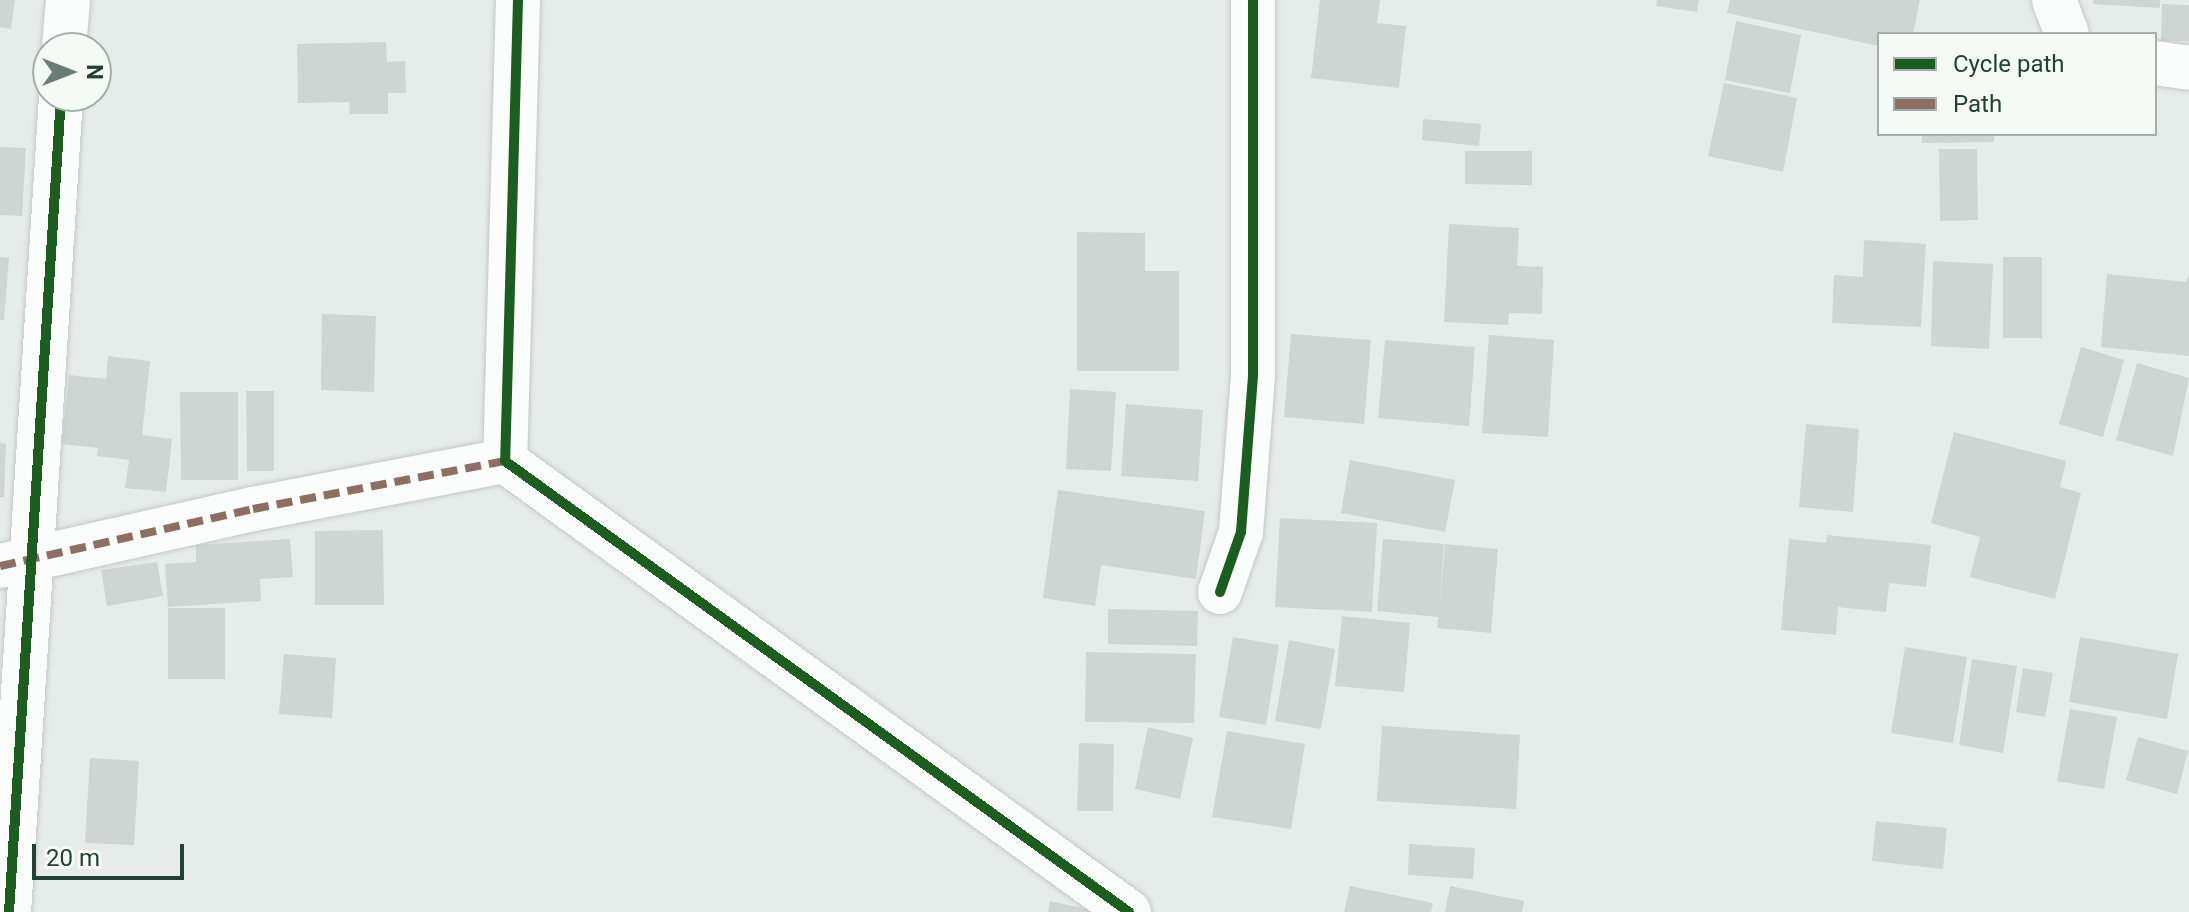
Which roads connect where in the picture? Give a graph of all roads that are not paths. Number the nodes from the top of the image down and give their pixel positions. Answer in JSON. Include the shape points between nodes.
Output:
{"nodes":[{"id":1,"x":68,"y":0,"type":"edge"},
{"id":2,"x":518,"y":0,"type":"edge"},
{"id":3,"x":1253,"y":0,"type":"edge"},
{"id":4,"x":2054,"y":0,"type":"edge"},
{"id":5,"x":65,"y":32,"type":"edge"},
{"id":6,"x":2066,"y":32,"type":"edge"},
{"id":7,"x":2157,"y":63,"type":"edge"},
{"id":8,"x":2189,"y":68,"type":"edge"},
{"id":9,"x":59,"y":112,"type":"edge"},
{"id":10,"x":505,"y":461,"type":"junction"},
{"id":11,"x":17,"y":564,"type":"edge"},
{"id":12,"x":1220,"y":592,"type":"dead end"},
{"id":13,"x":9,"y":912,"type":"edge"},
{"id":14,"x":1129,"y":912,"type":"edge"}],
"edges":[{"from":1,"to":5,"type":"street"},
{"from":2,"to":10,"type":"street"},
{"from":3,"to":12,"type":"street","via":[[1253,375],[1241,532]]},
{"from":4,"to":6,"type":"street"},
{"from":7,"to":8,"type":"street"},
{"from":9,"to":11,"type":"street"},
{"from":10,"to":11,"type":"street","via":[[253,509]]},
{"from":10,"to":14,"type":"street"},
{"from":11,"to":13,"type":"street"}]}
